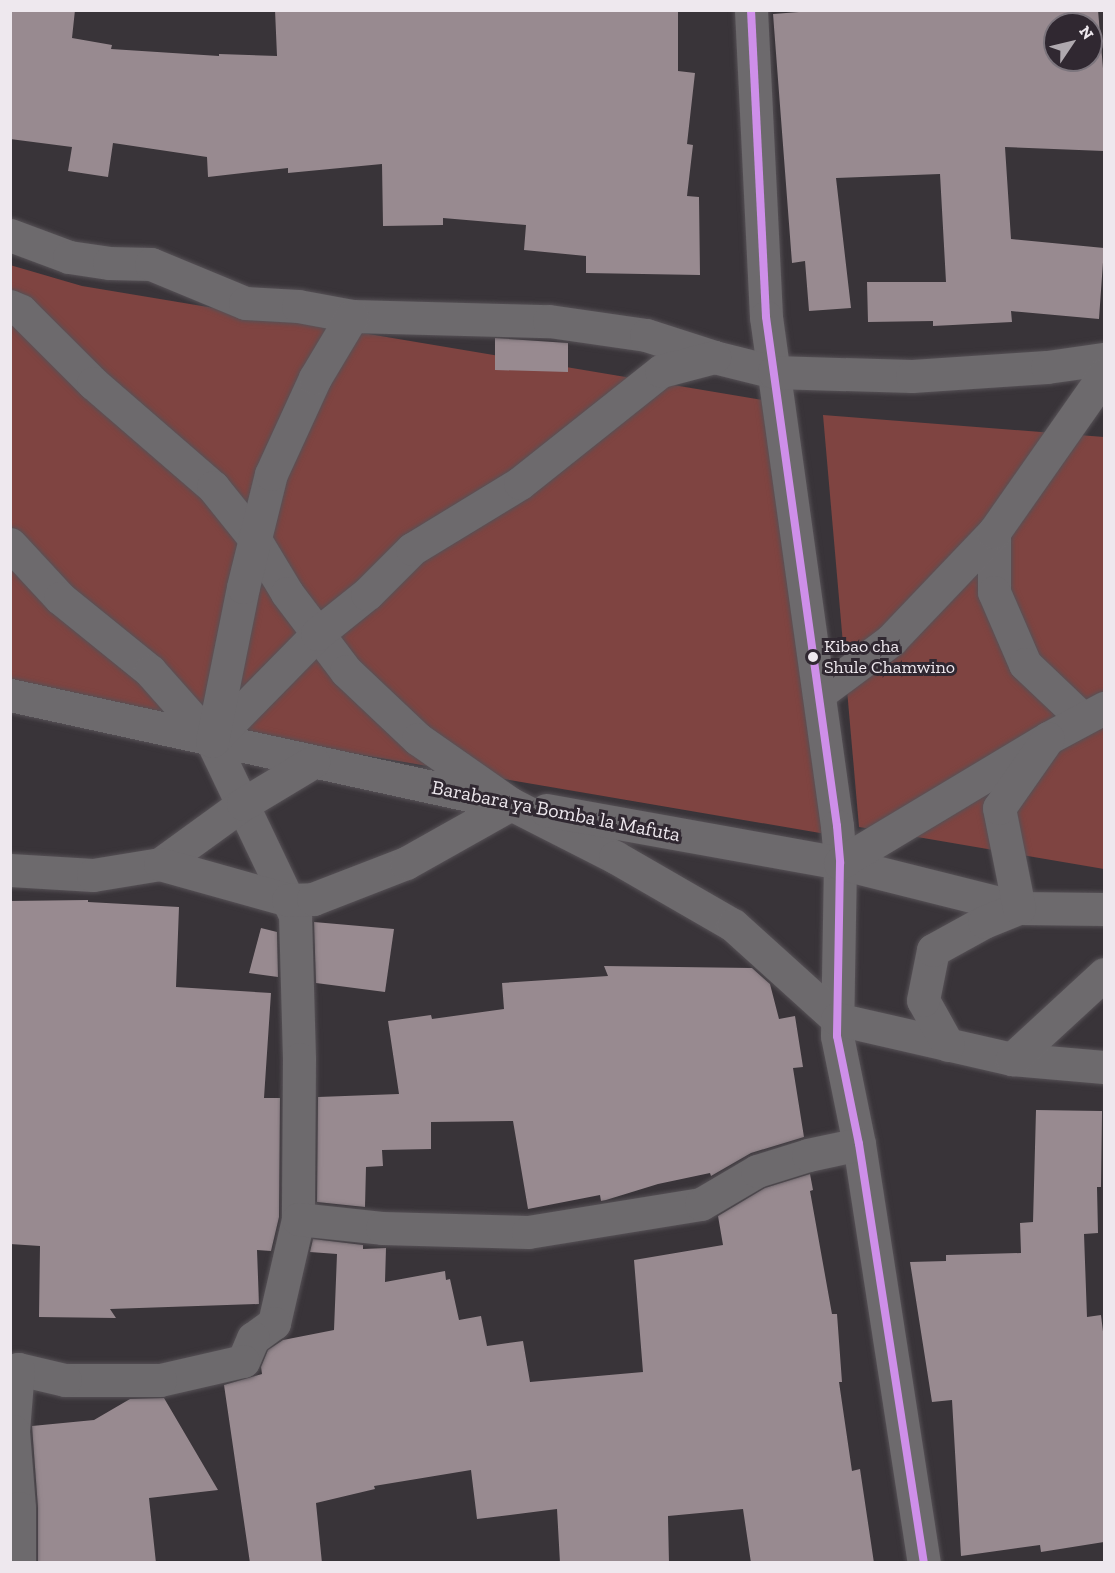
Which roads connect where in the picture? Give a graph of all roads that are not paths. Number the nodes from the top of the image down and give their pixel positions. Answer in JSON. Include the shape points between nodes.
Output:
{"nodes":[{"id":1,"x":751,"y":10,"type":"edge"},
{"id":2,"x":10,"y":235,"type":"edge"},
{"id":3,"x":10,"y":306,"type":"edge"},
{"id":4,"x":352,"y":316,"type":"junction"},
{"id":5,"x":714,"y":357,"type":"junction"},
{"id":6,"x":1104,"y":359,"type":"edge"},
{"id":7,"x":774,"y":372,"type":"junction"},
{"id":8,"x":1104,"y":375,"type":"edge"},
{"id":9,"x":994,"y":532,"type":"junction"},
{"id":10,"x":254,"y":538,"type":"junction"},
{"id":11,"x":10,"y":544,"type":"edge"},
{"id":12,"x":317,"y":634,"type":"junction"},
{"id":13,"x":820,"y":693,"type":"junction"},
{"id":14,"x":10,"y":695,"type":"edge"},
{"id":15,"x":1093,"y":713,"type":"edge"},
{"id":16,"x":1048,"y":738,"type":"junction"},
{"id":17,"x":212,"y":741,"type":"junction"},
{"id":18,"x":313,"y":762,"type":"junction"},
{"id":19,"x":243,"y":804,"type":"junction"},
{"id":20,"x":512,"y":804,"type":"junction"},
{"id":21,"x":840,"y":863,"type":"junction"},
{"id":22,"x":160,"y":864,"type":"junction"},
{"id":23,"x":10,"y":870,"type":"edge"},
{"id":24,"x":288,"y":900,"type":"junction"},
{"id":25,"x":1019,"y":908,"type":"junction"},
{"id":26,"x":1104,"y":909,"type":"edge"},
{"id":27,"x":1104,"y":974,"type":"edge"},
{"id":28,"x":837,"y":1019,"type":"junction"},
{"id":29,"x":948,"y":1045,"type":"junction"},
{"id":30,"x":1012,"y":1059,"type":"junction"},
{"id":31,"x":1104,"y":1067,"type":"edge"},
{"id":32,"x":859,"y":1144,"type":"junction"},
{"id":33,"x":298,"y":1219,"type":"junction"},
{"id":34,"x":14,"y":1369,"type":"edge"},
{"id":35,"x":19,"y":1563,"type":"edge"},
{"id":36,"x":924,"y":1563,"type":"edge"}],
"edges":[{"from":1,"to":7,"type":"street","via":[[766,317]]},
{"from":2,"to":4,"type":"street","via":[[69,257],[109,264],[151,264],[245,303],[298,306]]},
{"from":3,"to":10,"type":"street","via":[[21,311],[93,383],[213,487]]},
{"from":4,"to":5,"type":"street","via":[[549,321],[646,335]]},
{"from":4,"to":10,"type":"street","via":[[315,378],[271,474]]},
{"from":5,"to":7,"type":"street"},
{"from":5,"to":12,"type":"street","via":[[661,371],[520,483],[412,549],[367,594]]},
{"from":6,"to":7,"type":"street","via":[[912,376]]},
{"from":7,"to":13,"type":"street"},
{"from":8,"to":9,"type":"street"},
{"from":9,"to":13,"type":"street","via":[[891,640]]},
{"from":9,"to":15,"type":"street","via":[[994,592],[1025,664]]},
{"from":10,"to":12,"type":"street"},
{"from":10,"to":17,"type":"street"},
{"from":11,"to":17,"type":"street","via":[[60,598],[150,671]]},
{"from":12,"to":17,"type":"street"},
{"from":12,"to":20,"type":"street","via":[[346,671],[418,739]]},
{"from":13,"to":21,"type":"street"},
{"from":14,"to":17,"type":"street","name":"Barabara ya Bomba la Mafuta"},
{"from":15,"to":16,"type":"street"},
{"from":16,"to":21,"type":"street"},
{"from":16,"to":25,"type":"street","via":[[999,808]]},
{"from":17,"to":18,"type":"street","name":"Barabara ya Bomba la Mafuta"},
{"from":17,"to":19,"type":"street"},
{"from":18,"to":19,"type":"street"},
{"from":18,"to":20,"type":"street","name":"Barabara ya Bomba la Mafuta"},
{"from":19,"to":22,"type":"street"},
{"from":19,"to":24,"type":"street"},
{"from":20,"to":21,"type":"street","name":"Barabara ya Bomba la Mafuta"},
{"from":20,"to":24,"type":"street","via":[[406,863],[313,899]]},
{"from":20,"to":28,"type":"street","via":[[733,925]]},
{"from":21,"to":25,"type":"street","name":"Barabara ya Bomba la Mafuta"},
{"from":21,"to":28,"type":"street"},
{"from":22,"to":23,"type":"street","via":[[93,875]]},
{"from":22,"to":24,"type":"street"},
{"from":24,"to":33,"type":"street","via":[[295,915],[296,937]]},
{"from":25,"to":26,"type":"street","name":"Barabara ya Bomba la Mafuta"},
{"from":25,"to":29,"type":"street","via":[[933,950],[923,1000]]},
{"from":27,"to":30,"type":"street"},
{"from":28,"to":29,"type":"street"},
{"from":28,"to":32,"type":"street"},
{"from":29,"to":30,"type":"street"},
{"from":30,"to":31,"type":"street"},
{"from":32,"to":33,"type":"street","via":[[757,1171],[700,1204],[528,1232],[382,1228]]},
{"from":32,"to":36,"type":"street"},
{"from":33,"to":34,"type":"street","via":[[274,1323],[253,1338],[243,1361],[160,1380],[65,1380]]},
{"from":34,"to":35,"type":"street"}]}
